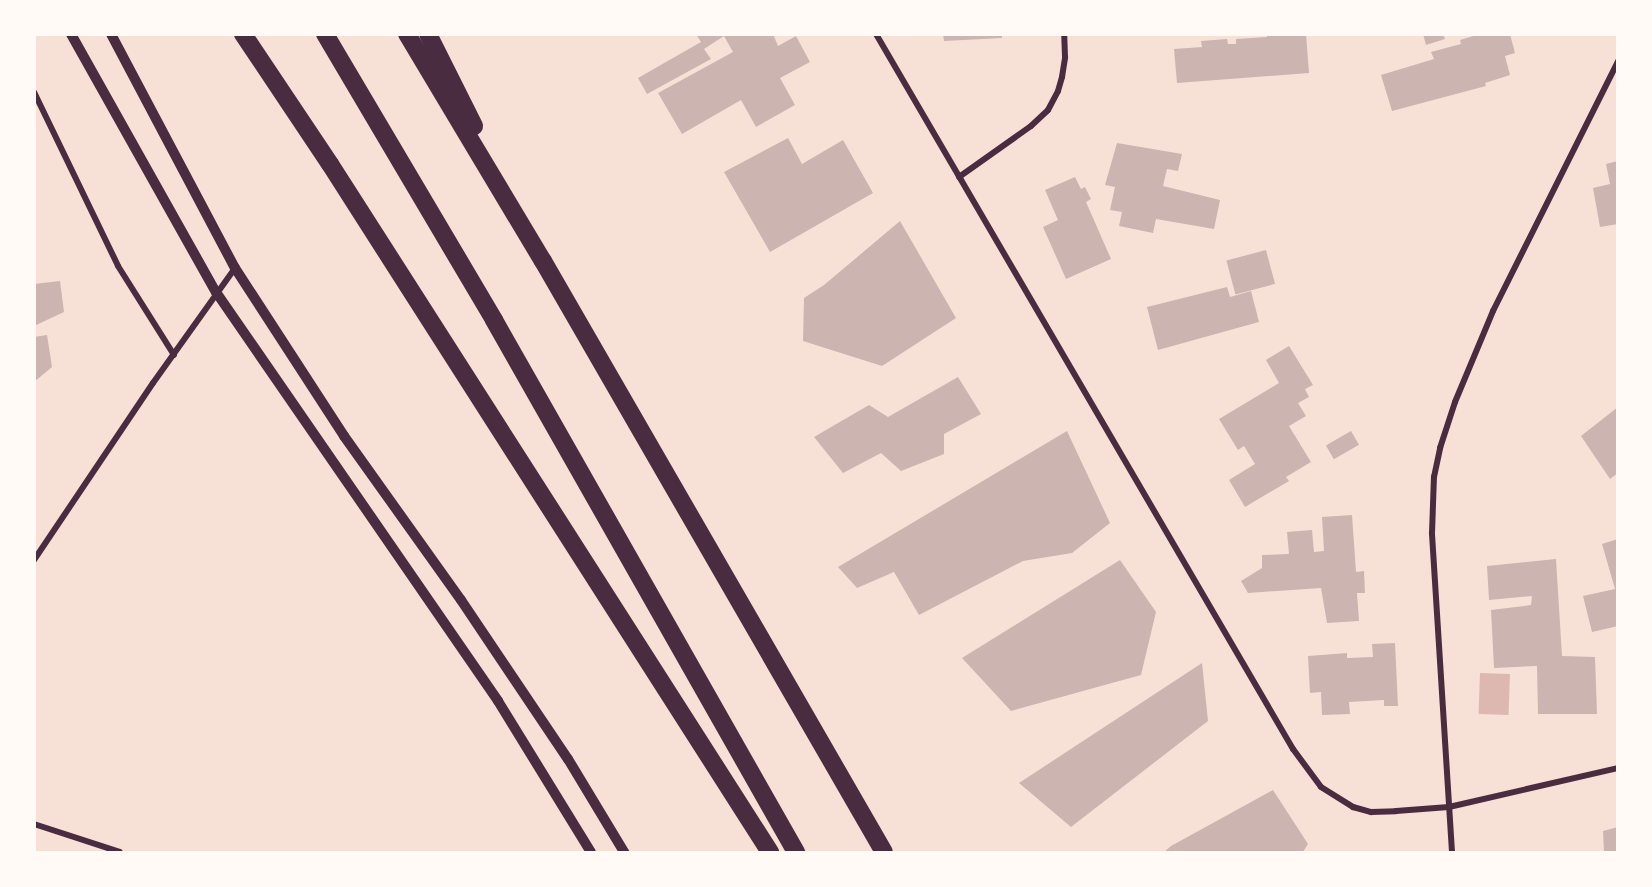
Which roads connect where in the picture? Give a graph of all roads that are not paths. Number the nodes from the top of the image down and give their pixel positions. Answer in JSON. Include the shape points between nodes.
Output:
{"nodes":[{"id":1,"x":71,"y":34,"type":"edge"},
{"id":2,"x":111,"y":34,"type":"edge"},
{"id":3,"x":243,"y":34,"type":"edge"},
{"id":4,"x":325,"y":34,"type":"edge"},
{"id":5,"x":406,"y":34,"type":"edge"},
{"id":6,"x":428,"y":34,"type":"edge"},
{"id":7,"x":876,"y":34,"type":"edge"},
{"id":8,"x":1064,"y":34,"type":"edge"},
{"id":9,"x":1617,"y":61,"type":"edge"},
{"id":10,"x":34,"y":92,"type":"edge"},
{"id":11,"x":959,"y":177,"type":"junction"},
{"id":12,"x":543,"y":261,"type":"junction"},
{"id":13,"x":235,"y":268,"type":"junction"},
{"id":14,"x":216,"y":292,"type":"junction"},
{"id":15,"x":174,"y":355,"type":"junction"},
{"id":16,"x":34,"y":560,"type":"edge"},
{"id":17,"x":1617,"y":768,"type":"edge"},
{"id":18,"x":1449,"y":807,"type":"junction"},
{"id":19,"x":34,"y":824,"type":"edge"},
{"id":20,"x":120,"y":852,"type":"edge"},
{"id":21,"x":591,"y":852,"type":"edge"},
{"id":22,"x":624,"y":852,"type":"edge"},
{"id":23,"x":770,"y":852,"type":"edge"},
{"id":24,"x":796,"y":852,"type":"edge"},
{"id":25,"x":884,"y":852,"type":"edge"},
{"id":26,"x":1452,"y":852,"type":"edge"}],
"edges":[{"from":1,"to":14,"type":"street"},
{"from":2,"to":13,"type":"street"},
{"from":3,"to":23,"type":"highway"},
{"from":4,"to":24,"type":"highway","via":[[500,331]]},
{"from":5,"to":12,"type":"highway"},
{"from":6,"to":12,"type":"highway"},
{"from":7,"to":11,"type":"street"},
{"from":8,"to":11,"type":"street","via":[[1062,77],[1048,110]]},
{"from":9,"to":18,"type":"street","via":[[1493,311],[1440,448],[1434,477],[1432,533]]},
{"from":10,"to":15,"type":"street","via":[[118,266]]},
{"from":11,"to":18,"type":"street","via":[[1311,776],[1334,798],[1371,812]]},
{"from":12,"to":25,"type":"highway"},
{"from":13,"to":14,"type":"street"},
{"from":13,"to":22,"type":"street","via":[[344,436],[568,759]]},
{"from":14,"to":15,"type":"street"},
{"from":14,"to":21,"type":"street","via":[[498,701]]},
{"from":15,"to":16,"type":"street"},
{"from":17,"to":18,"type":"street"},
{"from":18,"to":26,"type":"street"},
{"from":19,"to":20,"type":"street"}]}
